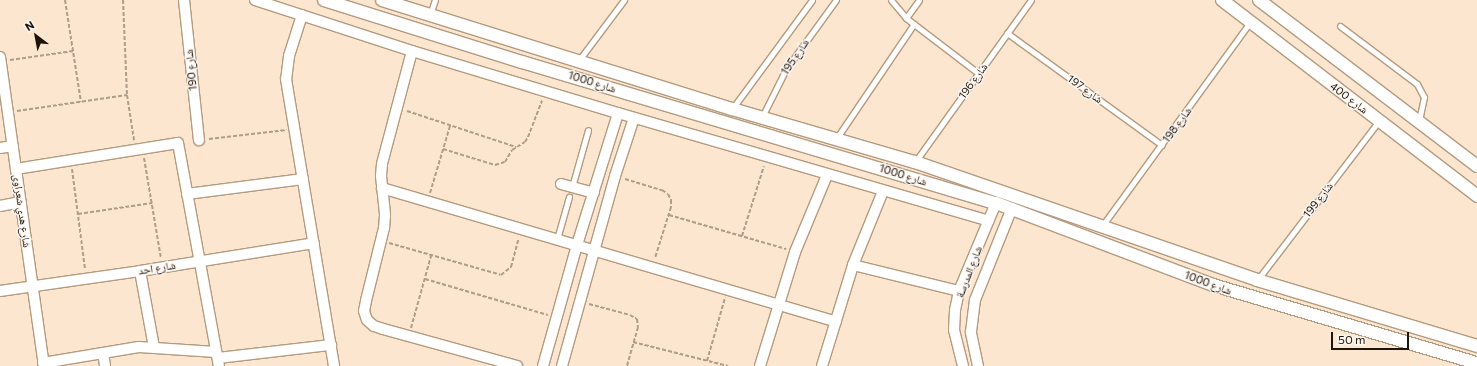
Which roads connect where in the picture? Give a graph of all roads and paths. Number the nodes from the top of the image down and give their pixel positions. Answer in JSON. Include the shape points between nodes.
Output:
{"nodes":[{"id":1,"x":65,"y":0,"type":"edge"},
{"id":2,"x":123,"y":0,"type":"edge"},
{"id":3,"x":184,"y":0,"type":"edge"},
{"id":4,"x":255,"y":0,"type":"edge"},
{"id":5,"x":324,"y":0,"type":"edge"},
{"id":6,"x":382,"y":0,"type":"edge"},
{"id":7,"x":435,"y":0,"type":"edge"},
{"id":8,"x":624,"y":0,"type":"edge"},
{"id":9,"x":812,"y":0,"type":"edge"},
{"id":10,"x":836,"y":0,"type":"edge"},
{"id":11,"x":891,"y":0,"type":"edge"},
{"id":12,"x":919,"y":0,"type":"edge"},
{"id":13,"x":1031,"y":0,"type":"edge"},
{"id":14,"x":1222,"y":0,"type":"edge"},
{"id":15,"x":1259,"y":0,"type":"edge"},
{"id":16,"x":402,"y":3,"type":"edge"},
{"id":17,"x":302,"y":15,"type":"junction"},
{"id":18,"x":430,"y":16,"type":"junction"},
{"id":19,"x":906,"y":18,"type":"junction"},
{"id":20,"x":1250,"y":22,"type":"junction"},
{"id":21,"x":914,"y":24,"type":"junction"},
{"id":22,"x":1340,"y":26,"type":"dead end"},
{"id":23,"x":1007,"y":33,"type":"junction"},
{"id":24,"x":412,"y":50,"type":"junction"},
{"id":25,"x":73,"y":51,"type":"junction"},
{"id":26,"x":0,"y":59,"type":"edge"},
{"id":27,"x":578,"y":61,"type":"junction"},
{"id":28,"x":978,"y":73,"type":"junction"},
{"id":29,"x":546,"y":91,"type":"junction"},
{"id":30,"x":127,"y":95,"type":"junction"},
{"id":31,"x":81,"y":102,"type":"junction"},
{"id":32,"x":396,"y":107,"type":"junction"},
{"id":33,"x":732,"y":109,"type":"junction"},
{"id":34,"x":8,"y":112,"type":"junction"},
{"id":35,"x":618,"y":113,"type":"junction"},
{"id":36,"x":634,"y":118,"type":"junction"},
{"id":37,"x":761,"y":118,"type":"junction"},
{"id":38,"x":1379,"y":121,"type":"junction"},
{"id":39,"x":1419,"y":121,"type":"junction"},
{"id":40,"x":450,"y":126,"type":"junction"},
{"id":41,"x":294,"y":129,"type":"junction"},
{"id":42,"x":588,"y":130,"type":"dead end"},
{"id":43,"x":836,"y":139,"type":"junction"},
{"id":44,"x":199,"y":140,"type":"joint"},
{"id":45,"x":1162,"y":145,"type":"junction"},
{"id":46,"x":13,"y":146,"type":"junction"},
{"id":47,"x":516,"y":147,"type":"junction"},
{"id":48,"x":0,"y":148,"type":"edge"},
{"id":49,"x":139,"y":149,"type":"junction"},
{"id":50,"x":443,"y":149,"type":"junction"},
{"id":51,"x":766,"y":157,"type":"junction"},
{"id":52,"x":71,"y":160,"type":"junction"},
{"id":53,"x":915,"y":162,"type":"junction"},
{"id":54,"x":1477,"y":166,"type":"edge"},
{"id":55,"x":16,"y":169,"type":"junction"},
{"id":56,"x":600,"y":171,"type":"junction"},
{"id":57,"x":827,"y":175,"type":"junction"},
{"id":58,"x":615,"y":176,"type":"junction"},
{"id":59,"x":303,"y":179,"type":"junction"},
{"id":60,"x":561,"y":184,"type":"dead end"},
{"id":61,"x":382,"y":188,"type":"junction"},
{"id":62,"x":883,"y":191,"type":"junction"},
{"id":63,"x":571,"y":192,"type":"junction"},
{"id":64,"x":594,"y":193,"type":"junction"},
{"id":65,"x":187,"y":194,"type":"junction"},
{"id":66,"x":1477,"y":196,"type":"edge"},
{"id":67,"x":428,"y":201,"type":"junction"},
{"id":68,"x":21,"y":202,"type":"junction"},
{"id":69,"x":152,"y":203,"type":"junction"},
{"id":70,"x":996,"y":203,"type":"junction"},
{"id":71,"x":0,"y":206,"type":"edge"},
{"id":72,"x":1012,"y":208,"type":"junction"},
{"id":73,"x":78,"y":214,"type":"junction"},
{"id":74,"x":669,"y":215,"type":"junction"},
{"id":75,"x":989,"y":221,"type":"junction"},
{"id":76,"x":1102,"y":227,"type":"junction"},
{"id":77,"x":522,"y":229,"type":"junction"},
{"id":78,"x":742,"y":236,"type":"junction"},
{"id":79,"x":557,"y":240,"type":"junction"},
{"id":80,"x":381,"y":241,"type":"junction"},
{"id":81,"x":314,"y":242,"type":"junction"},
{"id":82,"x":577,"y":245,"type":"junction"},
{"id":83,"x":595,"y":250,"type":"junction"},
{"id":84,"x":795,"y":252,"type":"junction"},
{"id":85,"x":431,"y":256,"type":"junction"},
{"id":86,"x":200,"y":261,"type":"junction"},
{"id":87,"x":853,"y":266,"type":"junction"},
{"id":88,"x":163,"y":267,"type":"junction"},
{"id":89,"x":652,"y":267,"type":"junction"},
{"id":90,"x":140,"y":271,"type":"junction"},
{"id":91,"x":86,"y":278,"type":"junction"},
{"id":92,"x":425,"y":279,"type":"junction"},
{"id":93,"x":1257,"y":280,"type":"junction"},
{"id":94,"x":32,"y":286,"type":"junction"},
{"id":95,"x":727,"y":289,"type":"junction"},
{"id":96,"x":0,"y":291,"type":"edge"},
{"id":97,"x":959,"y":291,"type":"junction"},
{"id":98,"x":580,"y":302,"type":"junction"},
{"id":99,"x":779,"y":304,"type":"junction"},
{"id":100,"x":556,"y":318,"type":"junction"},
{"id":101,"x":836,"y":322,"type":"junction"},
{"id":102,"x":409,"y":336,"type":"junction"},
{"id":103,"x":633,"y":342,"type":"junction"},
{"id":104,"x":330,"y":344,"type":"junction"},
{"id":105,"x":1477,"y":346,"type":"edge"},
{"id":106,"x":154,"y":347,"type":"junction"},
{"id":107,"x":103,"y":352,"type":"junction"},
{"id":108,"x":218,"y":359,"type":"edge"},
{"id":109,"x":707,"y":361,"type":"junction"},
{"id":110,"x":1477,"y":363,"type":"edge"},
{"id":111,"x":43,"y":364,"type":"edge"},
{"id":112,"x":105,"y":366,"type":"edge"},
{"id":113,"x":334,"y":366,"type":"edge"},
{"id":114,"x":517,"y":366,"type":"edge"},
{"id":115,"x":543,"y":366,"type":"edge"},
{"id":116,"x":562,"y":366,"type":"edge"},
{"id":117,"x":627,"y":366,"type":"edge"},
{"id":118,"x":728,"y":366,"type":"edge"},
{"id":119,"x":760,"y":366,"type":"edge"},
{"id":120,"x":822,"y":366,"type":"edge"},
{"id":121,"x":963,"y":366,"type":"edge"},
{"id":122,"x":978,"y":366,"type":"edge"}],
"edges":[{"from":1,"to":25,"type":"path"},
{"from":2,"to":30,"type":"path"},
{"from":3,"to":44,"type":"street","name":"شارع 190"},
{"from":4,"to":17,"type":"street"},
{"from":5,"to":70,"type":"street","name":"شارع 1000","via":[[522,62]]},
{"from":6,"to":16,"type":"street","name":"شارع 1000"},
{"from":7,"to":18,"type":"lane"},
{"from":8,"to":27,"type":"lane"},
{"from":9,"to":33,"type":"lane","name":"شارع 195"},
{"from":10,"to":37,"type":"lane","name":"شارع 195","via":[[786,69]]},
{"from":11,"to":19,"type":"lane"},
{"from":12,"to":19,"type":"lane"},
{"from":13,"to":23,"type":"lane","name":"شارع 196"},
{"from":14,"to":20,"type":"street","name":"شارع 400"},
{"from":15,"to":39,"type":"street"},
{"from":16,"to":18,"type":"street","name":"شارع 1000"},
{"from":17,"to":24,"type":"street"},
{"from":17,"to":41,"type":"street","via":[[286,68]]},
{"from":18,"to":27,"type":"street","name":"شارع 1000"},
{"from":19,"to":21,"type":"lane"},
{"from":20,"to":38,"type":"street","name":"شارع 400"},
{"from":20,"to":45,"type":"lane","name":"شارع 198"},
{"from":21,"to":28,"type":"lane"},
{"from":21,"to":43,"type":"lane"},
{"from":22,"to":39,"type":"lane","via":[[1417,84],[1424,97]]},
{"from":23,"to":28,"type":"lane","name":"شارع 196"},
{"from":23,"to":45,"type":"lane","name":"شارع 197"},
{"from":24,"to":29,"type":"street"},
{"from":24,"to":32,"type":"street"},
{"from":25,"to":26,"type":"path"},
{"from":25,"to":31,"type":"path"},
{"from":26,"to":34,"type":"street","name":"شارع هدي شعراوى"},
{"from":27,"to":33,"type":"street","name":"شارع 1000"},
{"from":28,"to":53,"type":"lane","name":"شارع 196"},
{"from":29,"to":35,"type":"street"},
{"from":29,"to":47,"type":"path","via":[[528,137]]},
{"from":30,"to":31,"type":"path"},
{"from":30,"to":49,"type":"path"},
{"from":31,"to":34,"type":"path"},
{"from":32,"to":40,"type":"path"},
{"from":32,"to":61,"type":"street","via":[[382,164]]},
{"from":33,"to":37,"type":"street","name":"شارع 1000"},
{"from":34,"to":46,"type":"street","name":"شارع هدي شعراوى"},
{"from":35,"to":36,"type":"street"},
{"from":35,"to":56,"type":"street"},
{"from":36,"to":51,"type":"street"},
{"from":36,"to":58,"type":"street"},
{"from":37,"to":43,"type":"street","name":"شارع 1000"},
{"from":38,"to":66,"type":"street","name":"شارع 400"},
{"from":38,"to":93,"type":"lane","name":"شارع 199"},
{"from":39,"to":54,"type":"street"},
{"from":40,"to":47,"type":"path"},
{"from":40,"to":50,"type":"path"},
{"from":41,"to":44,"type":"path"},
{"from":41,"to":59,"type":"street"},
{"from":42,"to":63,"type":"lane"},
{"from":43,"to":53,"type":"street","name":"شارع 1000"},
{"from":45,"to":76,"type":"lane","name":"شارع 198"},
{"from":46,"to":48,"type":"street"},
{"from":46,"to":55,"type":"street","name":"شارع هدي شعراوى"},
{"from":47,"to":50,"type":"path","via":[[505,162],[495,165]]},
{"from":49,"to":52,"type":"street"},
{"from":49,"to":65,"type":"street","via":[[178,143]]},
{"from":49,"to":69,"type":"path"},
{"from":50,"to":67,"type":"path"},
{"from":51,"to":57,"type":"street"},
{"from":51,"to":78,"type":"path"},
{"from":52,"to":55,"type":"street"},
{"from":52,"to":73,"type":"path"},
{"from":53,"to":76,"type":"street","name":"شارع 1000"},
{"from":55,"to":68,"type":"street","name":"شارع هدي شعراوى"},
{"from":56,"to":58,"type":"street"},
{"from":56,"to":64,"type":"street"},
{"from":57,"to":62,"type":"street"},
{"from":57,"to":84,"type":"street"},
{"from":58,"to":74,"type":"path","via":[[668,194],[671,200]]},
{"from":58,"to":83,"type":"street"},
{"from":59,"to":65,"type":"street"},
{"from":59,"to":81,"type":"street"},
{"from":60,"to":63,"type":"street"},
{"from":61,"to":67,"type":"street"},
{"from":61,"to":80,"type":"street","via":[[385,214]]},
{"from":62,"to":75,"type":"street"},
{"from":62,"to":87,"type":"street"},
{"from":63,"to":64,"type":"street"},
{"from":63,"to":79,"type":"lane"},
{"from":64,"to":82,"type":"street"},
{"from":65,"to":86,"type":"street"},
{"from":67,"to":77,"type":"street"},
{"from":68,"to":71,"type":"street"},
{"from":68,"to":94,"type":"street","name":"شارع هدي شعراوى"},
{"from":69,"to":73,"type":"path"},
{"from":69,"to":88,"type":"path"},
{"from":70,"to":72,"type":"street","name":"شارع 1000"},
{"from":70,"to":75,"type":"street","name":"شارع المدرسة"},
{"from":72,"to":110,"type":"street","name":"شارع 1000","via":[[1228,290]]},
{"from":72,"to":122,"type":"street","name":"شارع المدرسة","via":[[974,300],[971,332]]},
{"from":73,"to":91,"type":"path"},
{"from":74,"to":78,"type":"path"},
{"from":74,"to":89,"type":"path"},
{"from":75,"to":97,"type":"street","name":"شارع المدرسة"},
{"from":76,"to":93,"type":"street","name":"شارع 1000"},
{"from":77,"to":79,"type":"street"},
{"from":77,"to":85,"type":"path","via":[[511,267],[505,273]]},
{"from":78,"to":84,"type":"path"},
{"from":79,"to":82,"type":"street"},
{"from":80,"to":85,"type":"path"},
{"from":80,"to":102,"type":"street","via":[[364,311],[367,320],[374,326]]},
{"from":81,"to":86,"type":"street","name":"شارع احد"},
{"from":81,"to":104,"type":"street"},
{"from":82,"to":83,"type":"street"},
{"from":82,"to":100,"type":"street"},
{"from":83,"to":89,"type":"street"},
{"from":83,"to":98,"type":"street"},
{"from":84,"to":99,"type":"street"},
{"from":85,"to":92,"type":"path"},
{"from":86,"to":88,"type":"street","name":"شارع احد"},
{"from":86,"to":108,"type":"street"},
{"from":87,"to":97,"type":"street"},
{"from":87,"to":101,"type":"street"},
{"from":88,"to":90,"type":"street","name":"شارع احد"},
{"from":89,"to":95,"type":"street"},
{"from":90,"to":91,"type":"street","name":"شارع احد"},
{"from":90,"to":106,"type":"street"},
{"from":91,"to":94,"type":"street","name":"شارع احد"},
{"from":92,"to":100,"type":"path"},
{"from":92,"to":102,"type":"path"},
{"from":93,"to":105,"type":"street","name":"شارع 1000"},
{"from":94,"to":96,"type":"street","name":"شارع احد"},
{"from":94,"to":111,"type":"street","name":"شارع هدي شعراوى"},
{"from":95,"to":99,"type":"street"},
{"from":95,"to":109,"type":"path"},
{"from":97,"to":121,"type":"street","name":"شارع المدرسة","via":[[954,330]]},
{"from":98,"to":103,"type":"path","via":[[634,316],[638,323]]},
{"from":98,"to":116,"type":"street"},
{"from":99,"to":101,"type":"street"},
{"from":99,"to":119,"type":"street"},
{"from":100,"to":115,"type":"street"},
{"from":101,"to":120,"type":"street"},
{"from":102,"to":114,"type":"street"},
{"from":103,"to":109,"type":"path"},
{"from":103,"to":117,"type":"path"},
{"from":104,"to":108,"type":"street"},
{"from":104,"to":113,"type":"street"},
{"from":106,"to":107,"type":"street"},
{"from":106,"to":108,"type":"street"},
{"from":107,"to":111,"type":"street"},
{"from":107,"to":112,"type":"street"},
{"from":109,"to":118,"type":"path"}]}
